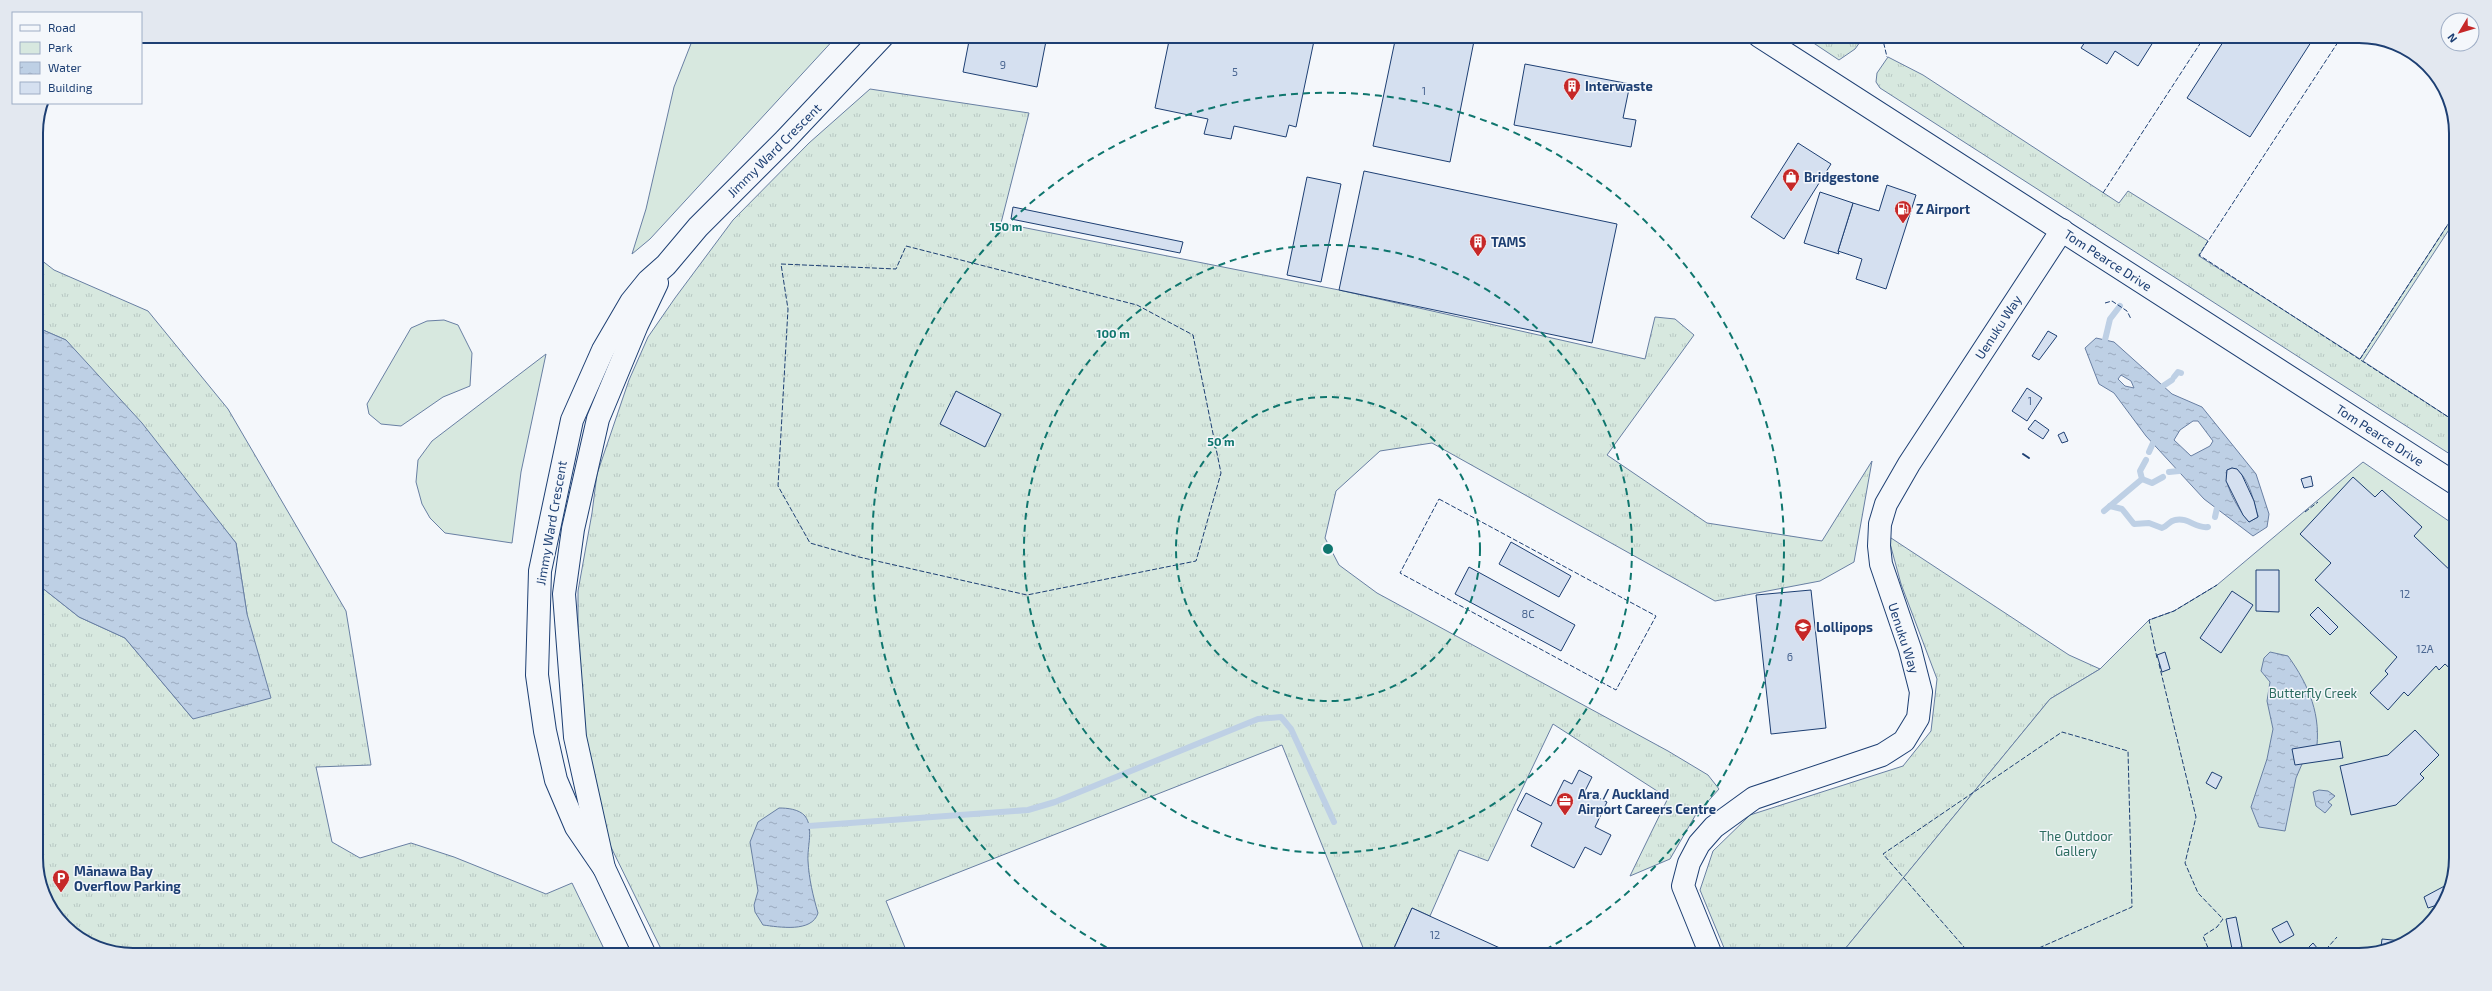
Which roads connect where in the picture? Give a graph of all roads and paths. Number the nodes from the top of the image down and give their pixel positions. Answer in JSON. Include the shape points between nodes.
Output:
{"nodes":[{"id":1,"x":876,"y":43,"type":"edge"},
{"id":2,"x":1770,"y":43,"type":"edge"},
{"id":3,"x":2062,"y":230,"type":"junction"},
{"id":4,"x":666,"y":265,"type":"junction"},
{"id":5,"x":2449,"y":479,"type":"edge"},
{"id":6,"x":604,"y":868,"type":"junction"},
{"id":7,"x":642,"y":948,"type":"edge"},
{"id":8,"x":1707,"y":948,"type":"edge"}],
"edges":[{"from":1,"to":4,"type":"street","name":"Jimmy Ward Crescent","via":[[786,140],[698,227]]},
{"from":2,"to":3,"type":"street","name":"Tom Pearce Drive"},
{"from":3,"to":5,"type":"street","name":"Tom Pearce Drive"},
{"from":3,"to":8,"type":"street","name":"Uenuku Way","via":[[1909,464],[1886,504],[1880,524],[1881,564],[1910,649],[1921,692],[1918,718],[1904,741],[1882,755],[1754,798],[1727,816],[1704,838],[1689,863],[1683,886]]},
{"from":4,"to":6,"type":"street","name":"Jimmy Ward Crescent","via":[[637,325],[598,419],[566,568],[565,622],[575,737]]},
{"from":4,"to":6,"type":"street","name":"Jimmy Ward Crescent","via":[[648,281],[631,302],[603,350],[572,420],[540,571],[536,656],[545,731],[556,780],[576,827]]},
{"from":6,"to":7,"type":"street","name":"Jimmy Ward Crescent"}]}
